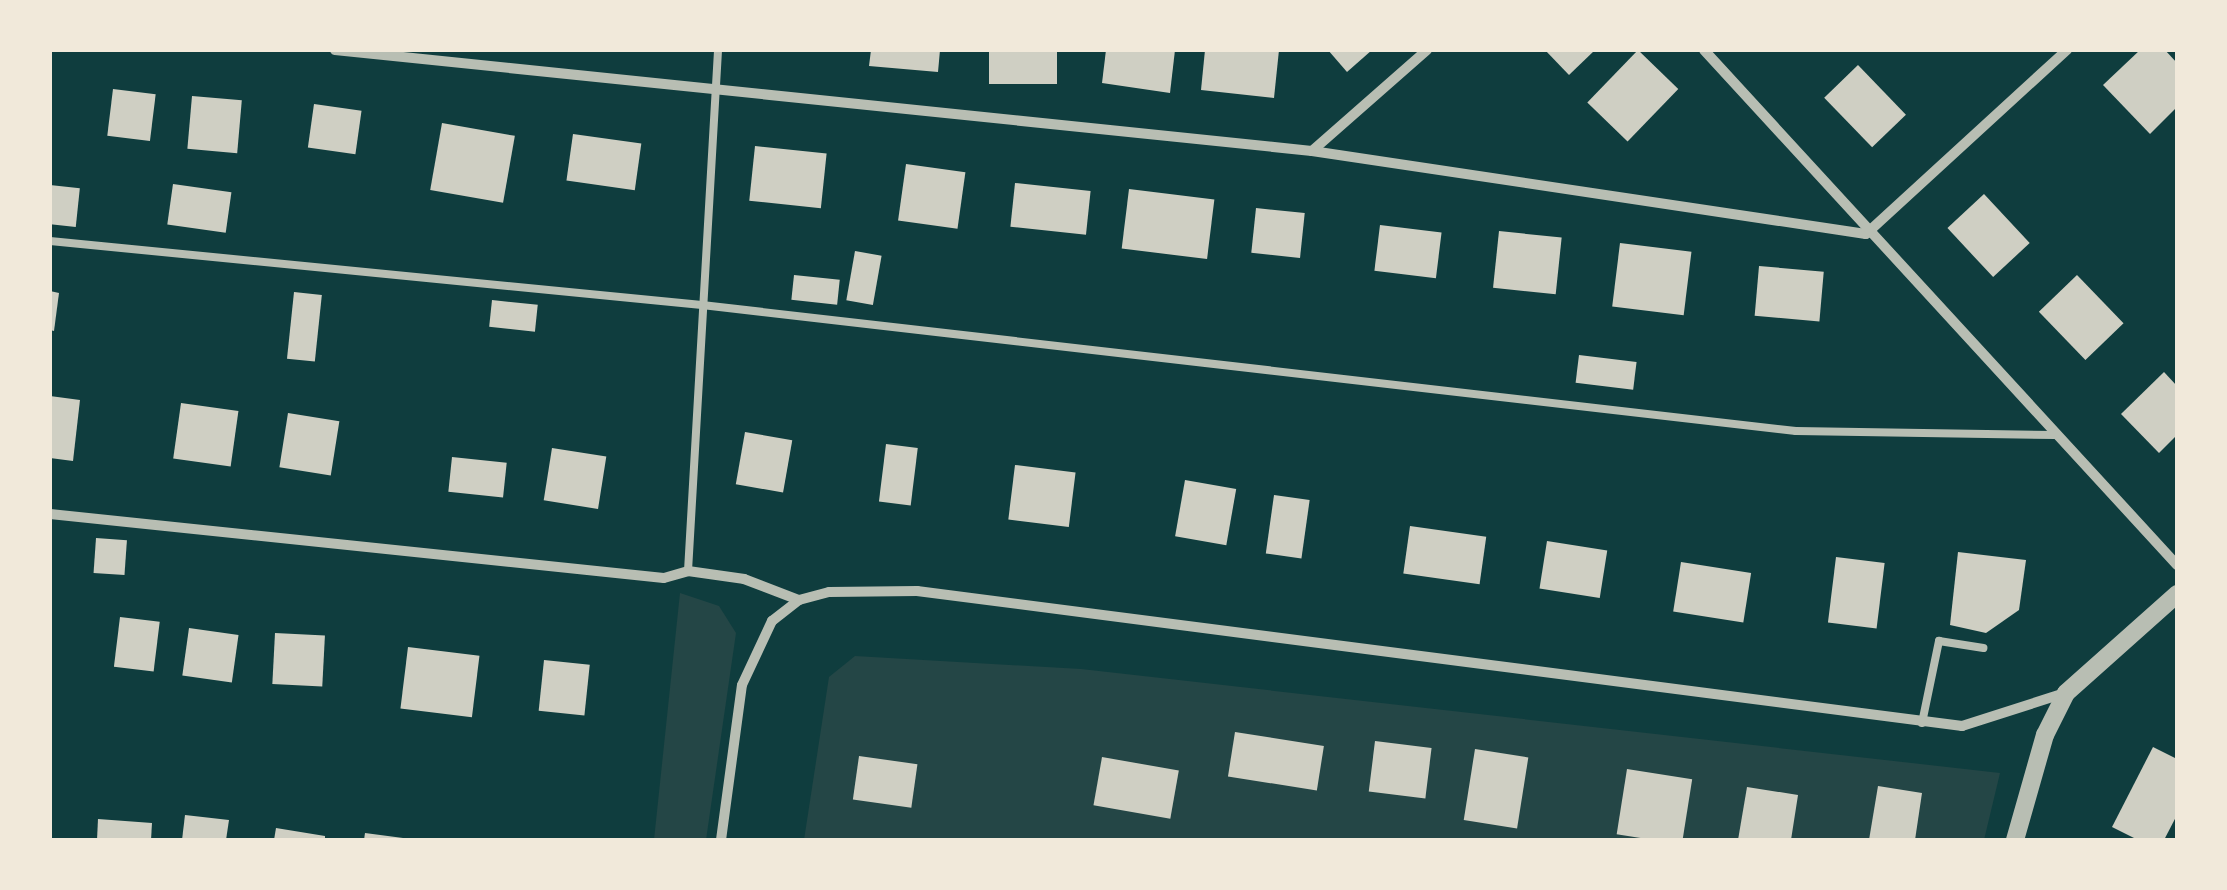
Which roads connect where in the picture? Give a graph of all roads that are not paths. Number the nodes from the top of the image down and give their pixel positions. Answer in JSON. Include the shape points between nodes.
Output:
{"nodes":[{"id":1,"x":335,"y":50,"type":"edge"},
{"id":2,"x":718,"y":50,"type":"edge"},
{"id":3,"x":1427,"y":50,"type":"edge"},
{"id":4,"x":1704,"y":50,"type":"edge"},
{"id":5,"x":2067,"y":50,"type":"edge"},
{"id":6,"x":714,"y":92,"type":"junction"},
{"id":7,"x":1312,"y":151,"type":"junction"},
{"id":8,"x":1866,"y":234,"type":"junction"},
{"id":9,"x":50,"y":240,"type":"edge"},
{"id":10,"x":702,"y":306,"type":"junction"},
{"id":11,"x":2055,"y":435,"type":"junction"},
{"id":12,"x":50,"y":514,"type":"edge"},
{"id":13,"x":2177,"y":565,"type":"edge"},
{"id":14,"x":688,"y":572,"type":"junction"},
{"id":15,"x":2177,"y":594,"type":"edge"},
{"id":16,"x":799,"y":600,"type":"junction"},
{"id":17,"x":1983,"y":648,"type":"dead end"},
{"id":18,"x":2066,"y":693,"type":"junction"},
{"id":19,"x":1922,"y":723,"type":"junction"},
{"id":20,"x":721,"y":840,"type":"edge"},
{"id":21,"x":2015,"y":840,"type":"edge"}],
"edges":[{"from":1,"to":6,"type":"street"},
{"from":2,"to":6,"type":"lane"},
{"from":3,"to":7,"type":"street"},
{"from":4,"to":8,"type":"street"},
{"from":5,"to":8,"type":"street"},
{"from":6,"to":7,"type":"street"},
{"from":6,"to":10,"type":"lane"},
{"from":7,"to":8,"type":"street"},
{"from":8,"to":11,"type":"street"},
{"from":9,"to":10,"type":"lane"},
{"from":10,"to":11,"type":"lane","via":[[1796,431]]},
{"from":10,"to":14,"type":"lane"},
{"from":11,"to":13,"type":"street"},
{"from":12,"to":14,"type":"street","via":[[664,578]]},
{"from":14,"to":16,"type":"street","via":[[744,579]]},
{"from":15,"to":18,"type":"street"},
{"from":16,"to":19,"type":"street","via":[[829,592],[917,591]]},
{"from":16,"to":20,"type":"street","via":[[772,621],[742,686]]},
{"from":17,"to":19,"type":"lane","via":[[1938,641]]},
{"from":18,"to":19,"type":"street","via":[[1962,726]]},
{"from":18,"to":21,"type":"street","via":[[2045,735]]}]}
